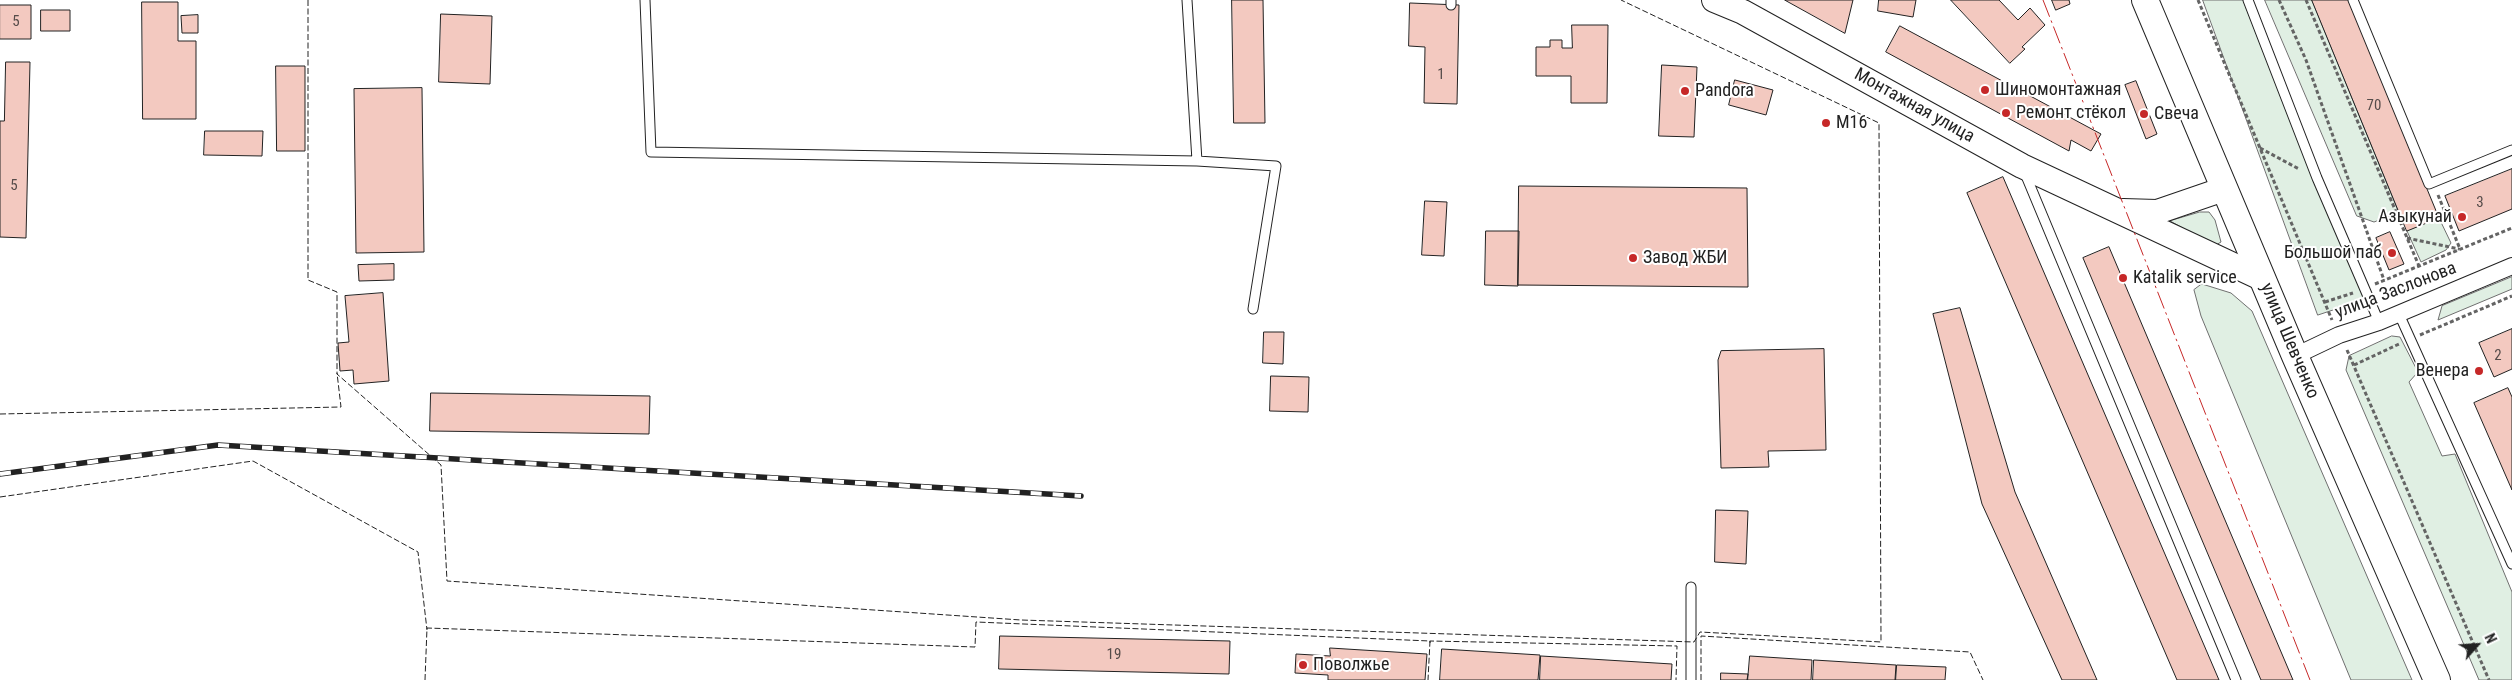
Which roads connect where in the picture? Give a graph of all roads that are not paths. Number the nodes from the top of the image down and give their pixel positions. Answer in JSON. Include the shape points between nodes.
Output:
{"nodes":[{"id":1,"x":645,"y":0,"type":"edge"},
{"id":2,"x":1187,"y":0,"type":"edge"},
{"id":3,"x":1714,"y":0,"type":"edge"},
{"id":4,"x":2145,"y":0,"type":"edge"},
{"id":5,"x":2248,"y":0,"type":"edge"},
{"id":6,"x":2353,"y":0,"type":"edge"},
{"id":7,"x":2512,"y":150,"type":"edge"},
{"id":8,"x":1197,"y":161,"type":"junction"},
{"id":9,"x":2022,"y":166,"type":"junction"},
{"id":10,"x":2224,"y":189,"type":"junction"},
{"id":11,"x":2114,"y":211,"type":"junction"},
{"id":12,"x":2512,"y":266,"type":"edge"},
{"id":13,"x":2263,"y":279,"type":"junction"},
{"id":14,"x":1253,"y":309,"type":"dead end"},
{"id":15,"x":2399,"y":314,"type":"junction"},
{"id":16,"x":2379,"y":322,"type":"junction"},
{"id":17,"x":2295,"y":356,"type":"junction"},
{"id":18,"x":2512,"y":564,"type":"edge"},
{"id":19,"x":1691,"y":587,"type":"dead end"},
{"id":20,"x":1691,"y":680,"type":"edge"},
{"id":21,"x":2236,"y":680,"type":"edge"},
{"id":22,"x":2437,"y":680,"type":"edge"}],
"edges":[{"from":1,"to":8,"type":"lane","via":[[651,152]]},
{"from":2,"to":8,"type":"lane"},
{"from":3,"to":9,"type":"street","name":"Монтажная улица","via":[[1743,12]]},
{"from":4,"to":10,"type":"main road","name":"улица Шевченко"},
{"from":5,"to":16,"type":"lane","via":[[2317,178]]},
{"from":6,"to":7,"type":"lane","via":[[2429,184]]},
{"from":8,"to":14,"type":"lane","via":[[1276,166]]},
{"from":9,"to":11,"type":"street","name":"Монтажная улица"},
{"from":9,"to":21,"type":"lane"},
{"from":10,"to":11,"type":"street","name":"Монтажная улица","via":[[2157,212]]},
{"from":10,"to":13,"type":"main road","name":"улица Шевченко"},
{"from":11,"to":13,"type":"street","name":"Монтажная улица"},
{"from":12,"to":15,"type":"street","name":"улица Заслонова"},
{"from":13,"to":17,"type":"main road","name":"улица Шевченко"},
{"from":15,"to":16,"type":"street","name":"улица Заслонова"},
{"from":15,"to":18,"type":"lane"},
{"from":16,"to":17,"type":"street","name":"улица Заслонова","via":[[2339,334]]},
{"from":17,"to":22,"type":"main road","name":"улица Шевченко"},
{"from":19,"to":20,"type":"lane"}]}
